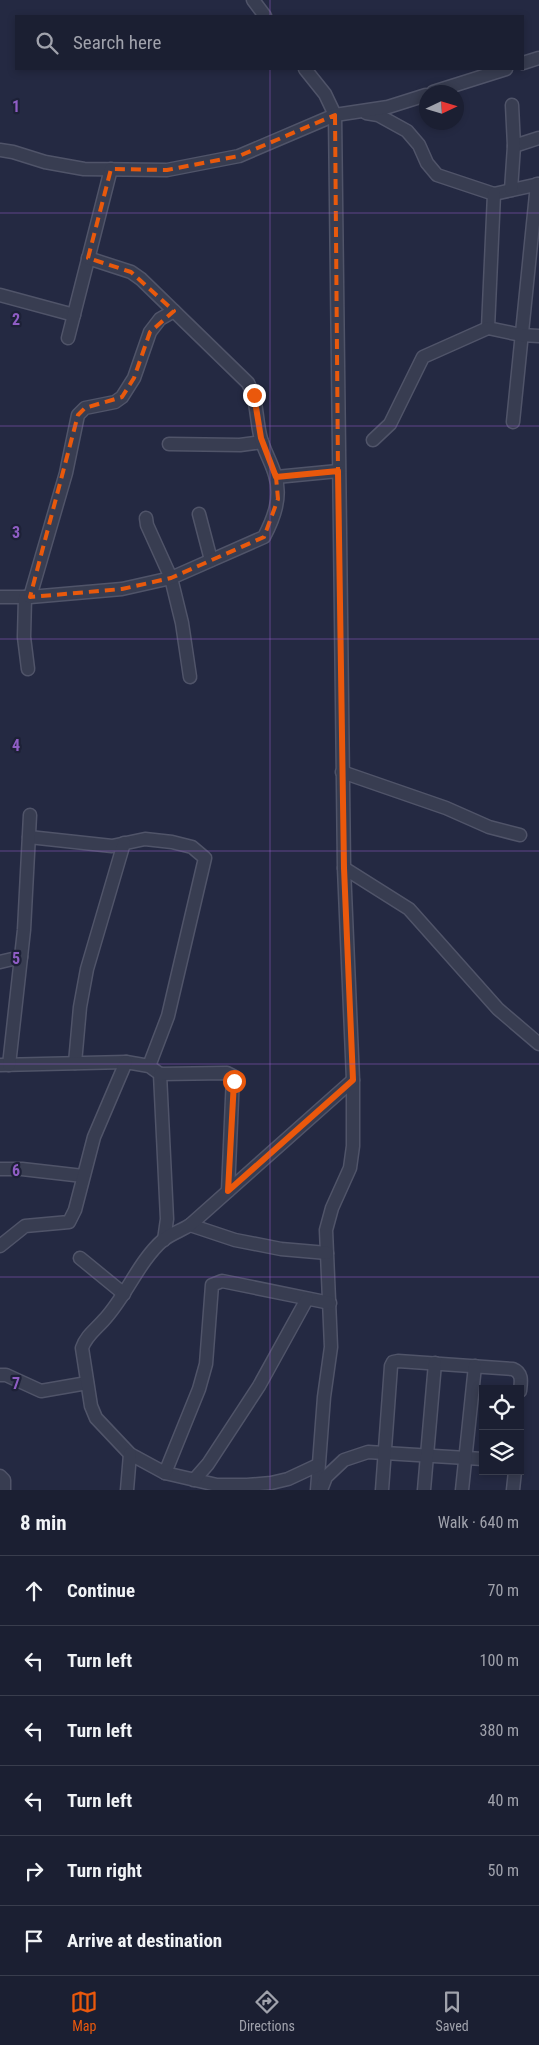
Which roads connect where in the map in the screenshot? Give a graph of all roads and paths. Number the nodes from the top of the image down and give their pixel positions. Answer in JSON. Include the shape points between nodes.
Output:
{"nodes":[{"id":1,"x":253,"y":0,"type":"edge"},
{"id":2,"x":264,"y":15,"type":"edge"},
{"id":3,"x":539,"y":58,"type":"edge"},
{"id":4,"x":524,"y":64,"type":"edge"},
{"id":5,"x":306,"y":70,"type":"edge"},
{"id":6,"x":503,"y":70,"type":"edge"},
{"id":7,"x":455,"y":85,"type":"edge"},
{"id":8,"x":419,"y":97,"type":"edge"},
{"id":9,"x":512,"y":105,"type":"dead end"},
{"id":10,"x":358,"y":112,"type":"junction"},
{"id":11,"x":335,"y":116,"type":"junction"},
{"id":12,"x":539,"y":138,"type":"edge"},
{"id":13,"x":514,"y":146,"type":"junction"},
{"id":14,"x":0,"y":150,"type":"edge"},
{"id":15,"x":111,"y":170,"type":"junction"},
{"id":16,"x":538,"y":184,"type":"edge"},
{"id":17,"x":511,"y":190,"type":"junction"},
{"id":18,"x":494,"y":194,"type":"junction"},
{"id":19,"x":88,"y":258,"type":"junction"},
{"id":20,"x":0,"y":295,"type":"edge"},
{"id":21,"x":174,"y":311,"type":"junction"},
{"id":22,"x":74,"y":314,"type":"junction"},
{"id":23,"x":488,"y":328,"type":"junction"},
{"id":24,"x":521,"y":335,"type":"junction"},
{"id":25,"x":539,"y":336,"type":"edge"},
{"id":26,"x":68,"y":338,"type":"dead end"},
{"id":27,"x":513,"y":422,"type":"dead end"},
{"id":28,"x":373,"y":440,"type":"dead end"},
{"id":29,"x":262,"y":442,"type":"junction"},
{"id":30,"x":169,"y":444,"type":"dead end"},
{"id":31,"x":338,"y":471,"type":"junction"},
{"id":32,"x":276,"y":477,"type":"junction"},
{"id":33,"x":199,"y":514,"type":"dead end"},
{"id":34,"x":146,"y":518,"type":"dead end"},
{"id":35,"x":211,"y":560,"type":"junction"},
{"id":36,"x":171,"y":578,"type":"junction"},
{"id":37,"x":0,"y":597,"type":"edge"},
{"id":38,"x":28,"y":597,"type":"junction"},
{"id":39,"x":28,"y":669,"type":"dead end"},
{"id":40,"x":190,"y":677,"type":"dead end"},
{"id":41,"x":342,"y":772,"type":"junction"},
{"id":42,"x":30,"y":815,"type":"dead end"},
{"id":43,"x":520,"y":834,"type":"dead end"},
{"id":44,"x":29,"y":836,"type":"junction"},
{"id":45,"x":124,"y":843,"type":"junction"},
{"id":46,"x":344,"y":868,"type":"junction"},
{"id":47,"x":21,"y":956,"type":"junction"},
{"id":48,"x":0,"y":962,"type":"edge"},
{"id":49,"x":539,"y":1044,"type":"edge"},
{"id":50,"x":126,"y":1062,"type":"junction"},
{"id":51,"x":75,"y":1063,"type":"junction"},
{"id":52,"x":5,"y":1065,"type":"edge"},
{"id":53,"x":149,"y":1066,"type":"junction"},
{"id":54,"x":160,"y":1074,"type":"junction"},
{"id":55,"x":353,"y":1080,"type":"junction"},
{"id":56,"x":0,"y":1169,"type":"edge"},
{"id":57,"x":83,"y":1176,"type":"junction"},
{"id":58,"x":228,"y":1191,"type":"junction"},
{"id":59,"x":190,"y":1225,"type":"junction"},
{"id":60,"x":164,"y":1240,"type":"junction"},
{"id":61,"x":0,"y":1246,"type":"edge"},
{"id":62,"x":327,"y":1253,"type":"junction"},
{"id":63,"x":80,"y":1258,"type":"dead end"},
{"id":64,"x":124,"y":1294,"type":"junction"},
{"id":65,"x":306,"y":1298,"type":"junction"},
{"id":66,"x":330,"y":1304,"type":"junction"},
{"id":67,"x":435,"y":1364,"type":"junction"},
{"id":68,"x":475,"y":1366,"type":"junction"},
{"id":69,"x":0,"y":1375,"type":"edge"},
{"id":70,"x":87,"y":1384,"type":"junction"},
{"id":71,"x":520,"y":1385,"type":"edge"},
{"id":72,"x":385,"y":1453,"type":"junction"},
{"id":73,"x":130,"y":1454,"type":"junction"},
{"id":74,"x":427,"y":1456,"type":"junction"},
{"id":75,"x":466,"y":1458,"type":"junction"},
{"id":76,"x":479,"y":1459,"type":"edge"},
{"id":77,"x":318,"y":1465,"type":"junction"},
{"id":78,"x":165,"y":1473,"type":"junction"},
{"id":79,"x":515,"y":1475,"type":"edge"},
{"id":80,"x":0,"y":1476,"type":"edge"},
{"id":81,"x":194,"y":1480,"type":"junction"},
{"id":82,"x":217,"y":1488,"type":"edge"},
{"id":83,"x":4,"y":1490,"type":"edge"},
{"id":84,"x":127,"y":1490,"type":"edge"},
{"id":85,"x":317,"y":1490,"type":"edge"},
{"id":86,"x":321,"y":1490,"type":"edge"},
{"id":87,"x":382,"y":1490,"type":"edge"},
{"id":88,"x":424,"y":1490,"type":"edge"},
{"id":89,"x":462,"y":1490,"type":"edge"},
{"id":90,"x":513,"y":1490,"type":"edge"}],
"edges":[{"from":1,"to":2,"type":"street"},
{"from":3,"to":4,"type":"street"},
{"from":5,"to":11,"type":"street","via":[[325,94]]},
{"from":6,"to":7,"type":"street"},
{"from":8,"to":10,"type":"street"},
{"from":9,"to":13,"type":"street"},
{"from":10,"to":11,"type":"street"},
{"from":10,"to":18,"type":"street","via":[[378,115],[407,131],[436,175]]},
{"from":11,"to":15,"type":"street","via":[[239,156],[167,170]]},
{"from":11,"to":31,"type":"street"},
{"from":12,"to":13,"type":"street"},
{"from":13,"to":17,"type":"street"},
{"from":14,"to":15,"type":"street","via":[[45,162]]},
{"from":15,"to":19,"type":"street"},
{"from":16,"to":17,"type":"street"},
{"from":16,"to":24,"type":"street"},
{"from":17,"to":18,"type":"street"},
{"from":18,"to":23,"type":"street"},
{"from":19,"to":21,"type":"street","via":[[131,272]]},
{"from":19,"to":22,"type":"street"},
{"from":20,"to":22,"type":"street"},
{"from":21,"to":29,"type":"street","via":[[248,383],[254,395]]},
{"from":21,"to":38,"type":"street","via":[[160,319],[150,332],[134,378],[122,397],[115,402],[85,408],[78,415],[66,473]]},
{"from":22,"to":26,"type":"street"},
{"from":23,"to":24,"type":"street"},
{"from":23,"to":28,"type":"street","via":[[423,357],[390,424]]},
{"from":24,"to":25,"type":"street"},
{"from":24,"to":27,"type":"street"},
{"from":29,"to":30,"type":"street","via":[[240,445]]},
{"from":29,"to":32,"type":"street"},
{"from":31,"to":32,"type":"street"},
{"from":31,"to":41,"type":"street"},
{"from":32,"to":35,"type":"street","via":[[278,499],[272,523],[264,537]]},
{"from":33,"to":35,"type":"street"},
{"from":34,"to":36,"type":"street"},
{"from":35,"to":36,"type":"street"},
{"from":36,"to":38,"type":"street","via":[[122,588]]},
{"from":36,"to":40,"type":"street"},
{"from":37,"to":38,"type":"street"},
{"from":38,"to":39,"type":"street","via":[[24,637]]},
{"from":41,"to":43,"type":"street","via":[[446,808],[489,827]]},
{"from":41,"to":46,"type":"street"},
{"from":42,"to":44,"type":"street"},
{"from":44,"to":45,"type":"street","via":[[112,846]]},
{"from":44,"to":47,"type":"street"},
{"from":45,"to":51,"type":"street","via":[[87,969]]},
{"from":45,"to":53,"type":"street","via":[[145,840],[172,842],[192,847],[205,858],[168,1016]]},
{"from":46,"to":49,"type":"street","via":[[409,909],[498,1009]]},
{"from":46,"to":55,"type":"street"},
{"from":47,"to":48,"type":"street"},
{"from":47,"to":52,"type":"street"},
{"from":50,"to":51,"type":"street"},
{"from":50,"to":53,"type":"street"},
{"from":50,"to":57,"type":"street","via":[[94,1137]]},
{"from":51,"to":52,"type":"street"},
{"from":53,"to":54,"type":"street"},
{"from":54,"to":58,"type":"street","via":[[227,1072],[233,1076]]},
{"from":54,"to":60,"type":"street","via":[[167,1219]]},
{"from":55,"to":58,"type":"street"},
{"from":55,"to":62,"type":"street","via":[[350,1168],[328,1221]]},
{"from":56,"to":57,"type":"street"},
{"from":57,"to":61,"type":"street","via":[[69,1222],[25,1226]]},
{"from":58,"to":59,"type":"street"},
{"from":59,"to":60,"type":"street"},
{"from":59,"to":62,"type":"street","via":[[235,1240]]},
{"from":60,"to":64,"type":"street"},
{"from":62,"to":66,"type":"street"},
{"from":63,"to":64,"type":"street"},
{"from":64,"to":70,"type":"street","via":[[84,1340],[82,1348]]},
{"from":65,"to":66,"type":"street"},
{"from":65,"to":78,"type":"street","via":[[222,1281],[212,1285],[206,1364]]},
{"from":65,"to":81,"type":"street","via":[[259,1386]]},
{"from":66,"to":77,"type":"street","via":[[331,1348]]},
{"from":67,"to":68,"type":"street"},
{"from":67,"to":72,"type":"street","via":[[393,1362]]},
{"from":67,"to":74,"type":"street"},
{"from":68,"to":71,"type":"street","via":[[517,1371]]},
{"from":68,"to":75,"type":"street"},
{"from":69,"to":70,"type":"street","via":[[41,1391]]},
{"from":70,"to":73,"type":"street","via":[[96,1418]]},
{"from":72,"to":74,"type":"street"},
{"from":72,"to":86,"type":"street","via":[[368,1452],[344,1460],[326,1477]]},
{"from":72,"to":87,"type":"street"},
{"from":73,"to":78,"type":"street"},
{"from":73,"to":84,"type":"street"},
{"from":74,"to":75,"type":"street"},
{"from":74,"to":88,"type":"street"},
{"from":75,"to":76,"type":"street"},
{"from":75,"to":89,"type":"street"},
{"from":77,"to":82,"type":"street","via":[[271,1483]]},
{"from":77,"to":85,"type":"street"},
{"from":78,"to":81,"type":"street"},
{"from":79,"to":90,"type":"street"},
{"from":80,"to":83,"type":"street","via":[[4,1480]]},
{"from":81,"to":82,"type":"street"}]}
